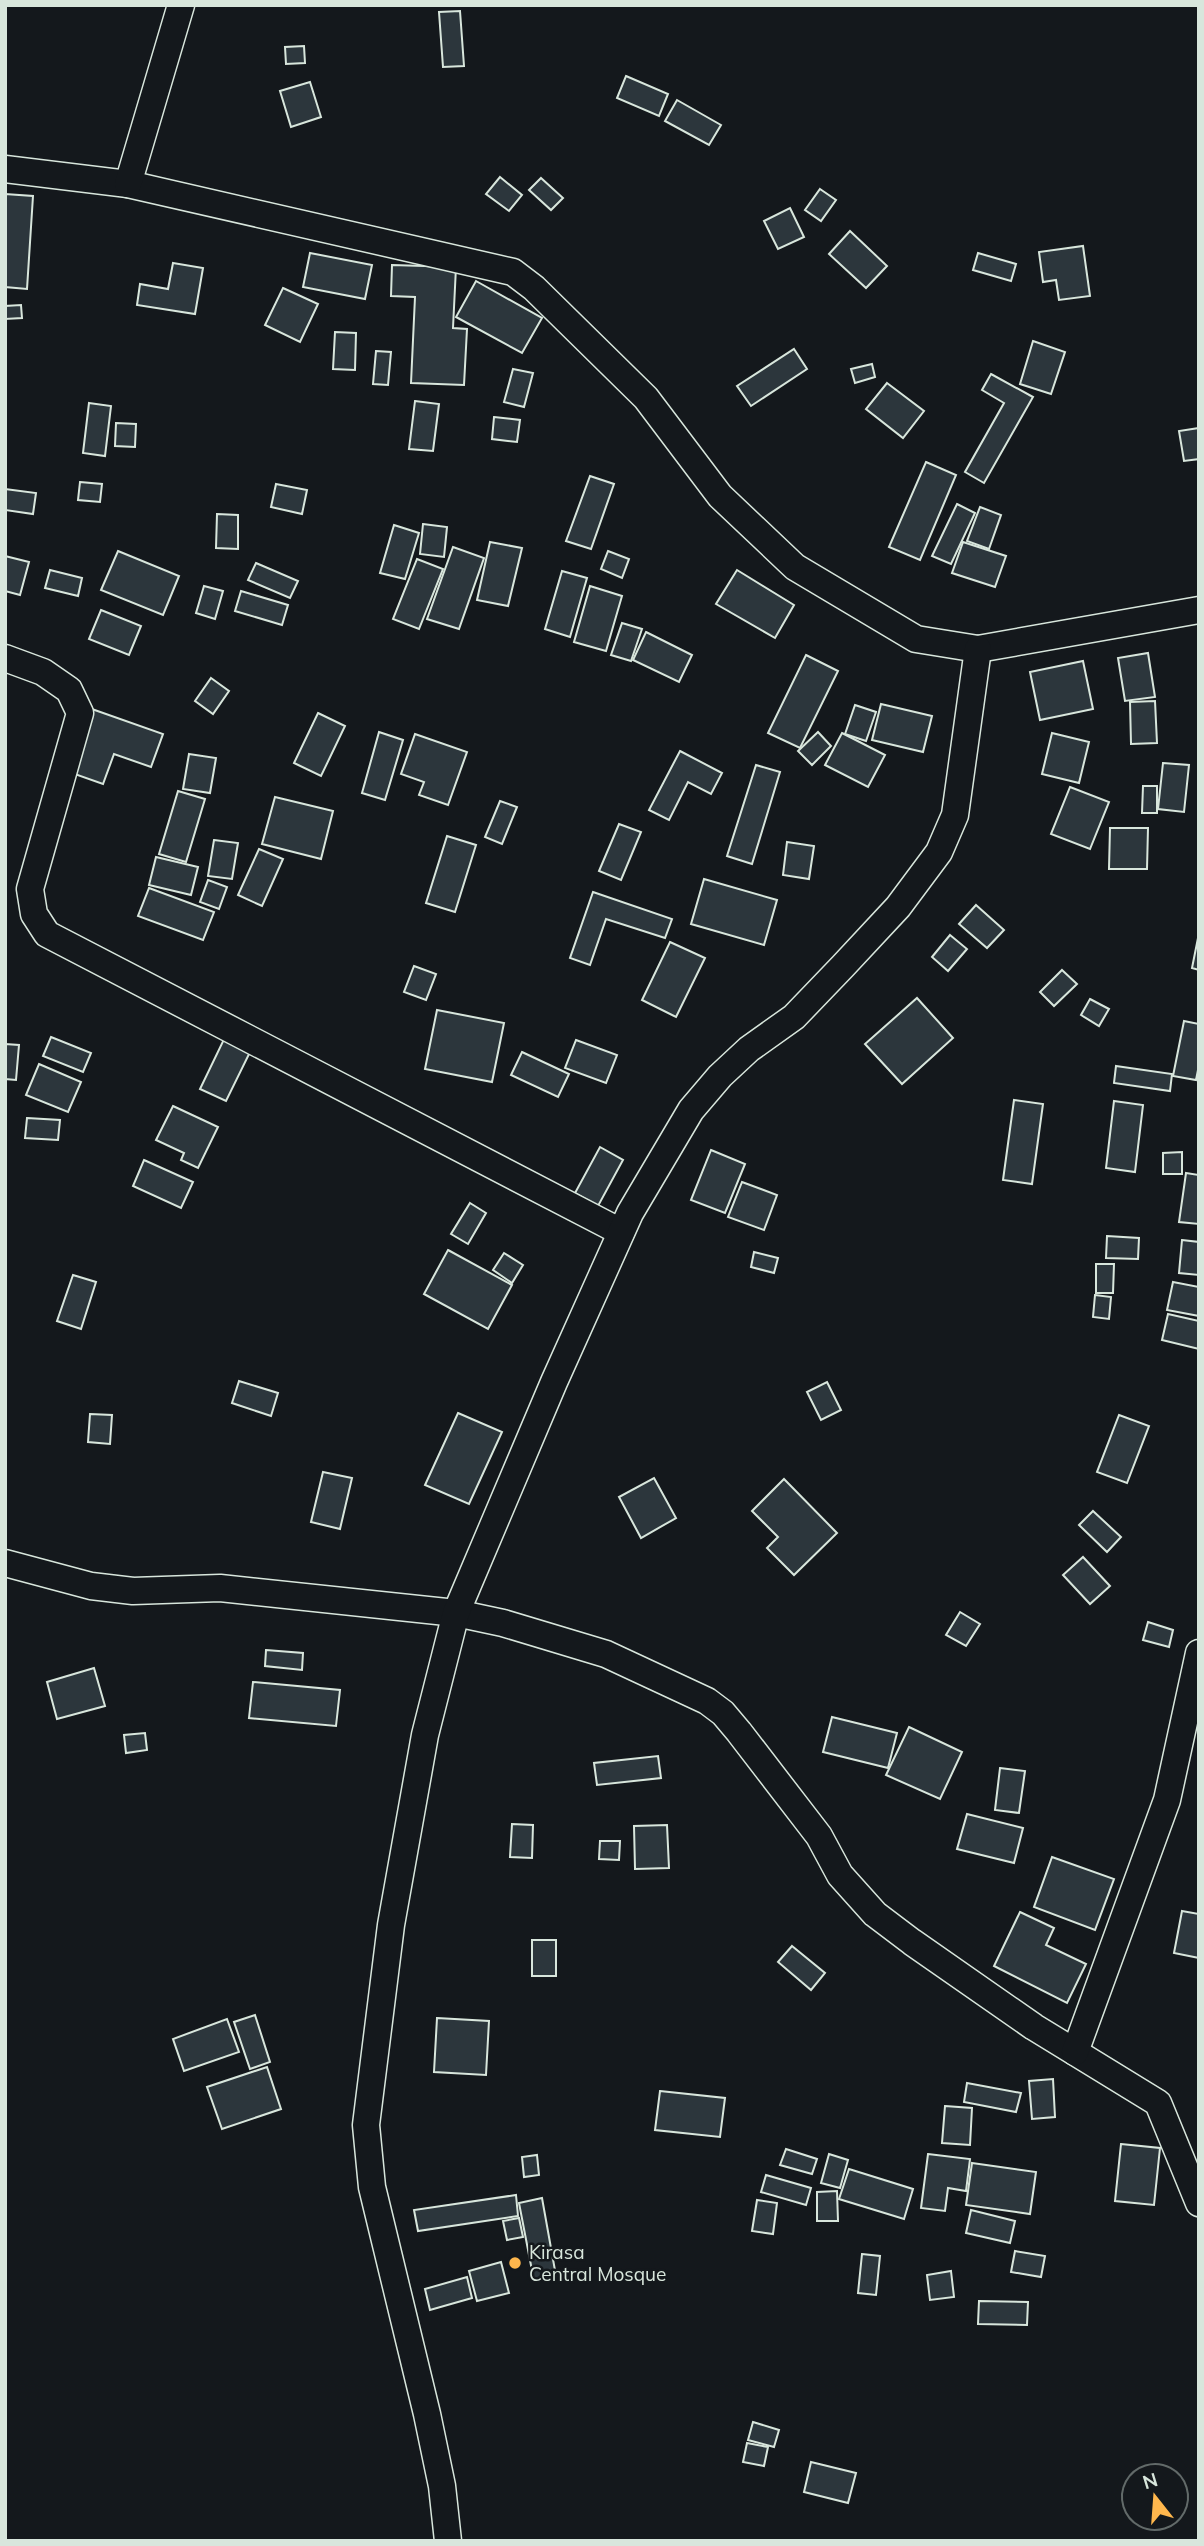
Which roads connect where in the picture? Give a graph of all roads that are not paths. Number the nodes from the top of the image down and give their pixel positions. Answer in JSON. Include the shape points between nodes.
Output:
{"nodes":[{"id":1,"x":181,"y":5,"type":"edge"},
{"id":2,"x":5,"y":169,"type":"edge"},
{"id":3,"x":128,"y":184,"type":"junction"},
{"id":4,"x":1199,"y":610,"type":"edge"},
{"id":5,"x":978,"y":649,"type":"junction"},
{"id":6,"x":5,"y":658,"type":"edge"},
{"id":7,"x":621,"y":1232,"type":"junction"},
{"id":8,"x":5,"y":1563,"type":"edge"},
{"id":9,"x":456,"y":1612,"type":"junction"},
{"id":10,"x":1199,"y":1653,"type":"edge"},
{"id":11,"x":1075,"y":2052,"type":"junction"},
{"id":12,"x":1199,"y":2203,"type":"edge"},
{"id":13,"x":448,"y":2541,"type":"edge"}],
"edges":[{"from":1,"to":3,"type":"street"},
{"from":2,"to":3,"type":"street"},
{"from":3,"to":5,"type":"street","via":[[513,272],[646,398],[720,496],[794,567],[916,639]]},
{"from":4,"to":5,"type":"street"},
{"from":5,"to":7,"type":"street","via":[[955,815],[939,852],[898,907],[794,1017],[730,1067],[698,1101]]},
{"from":6,"to":7,"type":"street","via":[[43,672],[69,690],[80,713],[30,889],[34,914],[47,934]]},
{"from":7,"to":9,"type":"street"},
{"from":8,"to":9,"type":"street","via":[[92,1586],[133,1591],[220,1588]]},
{"from":9,"to":11,"type":"street","via":[[606,1654],[707,1701],[739,1732],[819,1836],[840,1875],[875,1913]]},
{"from":9,"to":13,"type":"street","via":[[425,1735],[391,1924],[366,2125],[372,2187],[427,2414]]},
{"from":10,"to":11,"type":"street","via":[[1167,1801]]},
{"from":11,"to":12,"type":"street","via":[[1158,2103]]}]}
